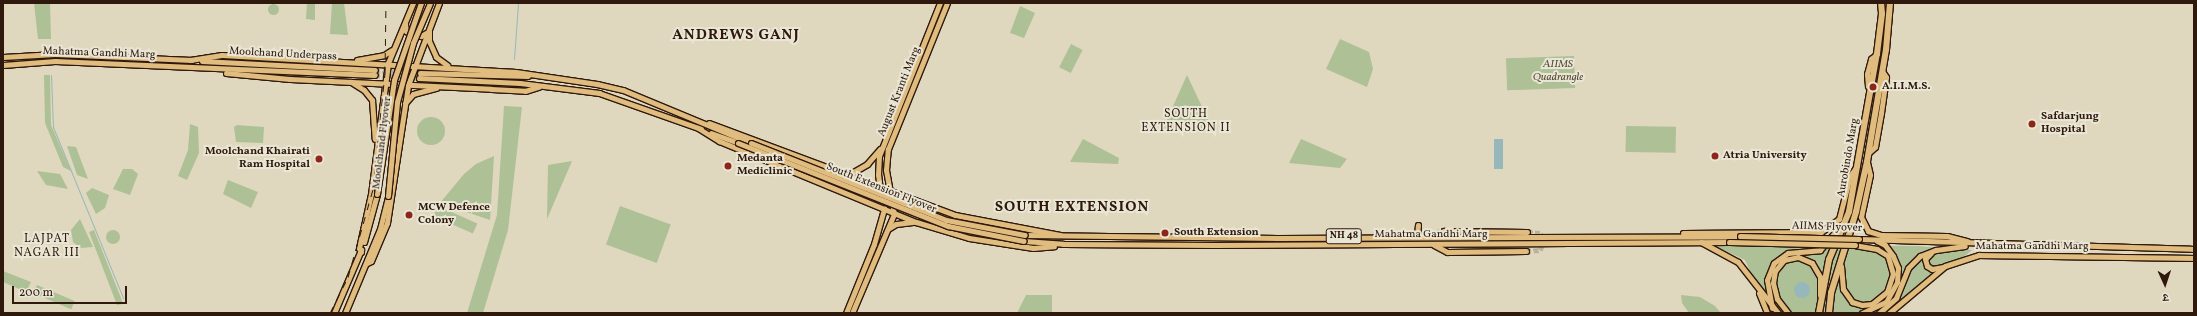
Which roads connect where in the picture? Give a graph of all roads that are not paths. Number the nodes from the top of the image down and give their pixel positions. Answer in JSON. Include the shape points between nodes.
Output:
{"nodes":[{"id":1,"x":413,"y":3,"type":"edge"},
{"id":2,"x":421,"y":3,"type":"edge"},
{"id":3,"x":430,"y":3,"type":"edge"},
{"id":4,"x":439,"y":3,"type":"edge"},
{"id":5,"x":940,"y":3,"type":"edge"},
{"id":6,"x":947,"y":3,"type":"edge"},
{"id":7,"x":1881,"y":3,"type":"edge"},
{"id":8,"x":1890,"y":3,"type":"edge"},
{"id":9,"x":406,"y":20,"type":"junction"},
{"id":10,"x":429,"y":28,"type":"junction"},
{"id":11,"x":394,"y":47,"type":"junction"},
{"id":12,"x":3,"y":57,"type":"edge"},
{"id":13,"x":190,"y":60,"type":"junction"},
{"id":14,"x":350,"y":61,"type":"junction"},
{"id":15,"x":388,"y":63,"type":"junction"},
{"id":16,"x":3,"y":65,"type":"edge"},
{"id":17,"x":413,"y":66,"type":"junction"},
{"id":18,"x":450,"y":66,"type":"junction"},
{"id":19,"x":195,"y":68,"type":"junction"},
{"id":20,"x":535,"y":76,"type":"junction"},
{"id":21,"x":349,"y":81,"type":"junction"},
{"id":22,"x":385,"y":84,"type":"junction"},
{"id":23,"x":408,"y":85,"type":"junction"},
{"id":24,"x":444,"y":86,"type":"junction"},
{"id":25,"x":538,"y":87,"type":"junction"},
{"id":26,"x":403,"y":110,"type":"junction"},
{"id":27,"x":379,"y":119,"type":"junction"},
{"id":28,"x":402,"y":120,"type":"junction"},
{"id":29,"x":699,"y":121,"type":"junction"},
{"id":30,"x":698,"y":128,"type":"junction"},
{"id":31,"x":376,"y":142,"type":"junction"},
{"id":32,"x":883,"y":146,"type":"junction"},
{"id":33,"x":1867,"y":162,"type":"junction"},
{"id":34,"x":1857,"y":166,"type":"junction"},
{"id":35,"x":878,"y":168,"type":"junction"},
{"id":36,"x":886,"y":170,"type":"junction"},
{"id":37,"x":853,"y":175,"type":"junction"},
{"id":38,"x":878,"y":185,"type":"junction"},
{"id":39,"x":891,"y":190,"type":"junction"},
{"id":40,"x":848,"y":194,"type":"junction"},
{"id":41,"x":930,"y":205,"type":"junction"},
{"id":42,"x":884,"y":209,"type":"junction"},
{"id":43,"x":1849,"y":212,"type":"junction"},
{"id":44,"x":894,"y":214,"type":"junction"},
{"id":45,"x":916,"y":222,"type":"junction"},
{"id":46,"x":923,"y":224,"type":"junction"},
{"id":47,"x":1418,"y":225,"type":"dead end"},
{"id":48,"x":880,"y":228,"type":"junction"},
{"id":49,"x":887,"y":230,"type":"junction"},
{"id":50,"x":1527,"y":232,"type":"tunnel mouth"},
{"id":51,"x":1674,"y":235,"type":"junction"},
{"id":52,"x":1062,"y":236,"type":"junction"},
{"id":53,"x":1417,"y":236,"type":"junction"},
{"id":54,"x":1432,"y":236,"type":"junction"},
{"id":55,"x":1876,"y":240,"type":"junction"},
{"id":56,"x":1701,"y":242,"type":"junction"},
{"id":57,"x":1063,"y":244,"type":"junction"},
{"id":58,"x":1980,"y":244,"type":"junction"},
{"id":59,"x":1434,"y":245,"type":"junction"},
{"id":60,"x":2192,"y":249,"type":"edge"},
{"id":61,"x":1936,"y":250,"type":"junction"},
{"id":62,"x":361,"y":252,"type":"junction"},
{"id":63,"x":1526,"y":252,"type":"tunnel mouth"},
{"id":64,"x":1842,"y":258,"type":"junction"},
{"id":65,"x":2194,"y":258,"type":"edge"},
{"id":66,"x":367,"y":263,"type":"junction"},
{"id":67,"x":1945,"y":266,"type":"junction"},
{"id":68,"x":1757,"y":288,"type":"junction"},
{"id":69,"x":1820,"y":306,"type":"junction"},
{"id":70,"x":1772,"y":308,"type":"junction"},
{"id":71,"x":334,"y":313,"type":"edge"},
{"id":72,"x":345,"y":313,"type":"edge"},
{"id":73,"x":846,"y":313,"type":"edge"},
{"id":74,"x":852,"y":313,"type":"edge"},
{"id":75,"x":1767,"y":313,"type":"edge"},
{"id":76,"x":1778,"y":313,"type":"edge"},
{"id":77,"x":1788,"y":313,"type":"edge"},
{"id":78,"x":1819,"y":313,"type":"edge"},
{"id":79,"x":1829,"y":313,"type":"edge"},
{"id":80,"x":1862,"y":313,"type":"edge"},
{"id":81,"x":1879,"y":313,"type":"edge"},
{"id":82,"x":1889,"y":313,"type":"edge"}],
"edges":[{"from":1,"to":9,"type":"main road"},
{"from":2,"to":62,"type":"main road","name":"Moolchand Flyover","bridge":true,"via":[[394,80],[377,194]]},
{"from":3,"to":66,"type":"main road","name":"Moolchand Flyover","bridge":true,"via":[[413,43],[397,102],[388,196],[380,229]]},
{"from":4,"to":10,"type":"main road"},
{"from":5,"to":32,"type":"main road","name":"August Kranti Marg"},
{"from":6,"to":36,"type":"main road","name":"August Kranti Marg","via":[[888,149]]},
{"from":7,"to":34,"type":"highway","name":"Aurobindo Marg","via":[[1877,54]]},
{"from":8,"to":33,"type":"highway","name":"Aurobindo Marg"},
{"from":9,"to":10,"type":"main road","via":[[405,28],[410,35],[422,36]]},
{"from":9,"to":11,"type":"main road"},
{"from":10,"to":17,"type":"main road"},
{"from":10,"to":18,"type":"main road","via":[[428,35],[433,53],[438,61]]},
{"from":11,"to":14,"type":"main road","via":[[384,55]]},
{"from":11,"to":15,"type":"main road"},
{"from":12,"to":13,"type":"main road","name":"Mahatma Gandhi Marg","via":[[55,54]]},
{"from":13,"to":14,"type":"main road","via":[[222,55]]},
{"from":13,"to":19,"type":"main road","name":"Moolchand Underpass","via":[[375,72]]},
{"from":14,"to":15,"type":"main road"},
{"from":15,"to":17,"type":"main road"},
{"from":15,"to":22,"type":"main road"},
{"from":16,"to":19,"type":"main road","name":"Mahatma Gandhi Marg","via":[[55,61]]},
{"from":17,"to":18,"type":"main road"},
{"from":17,"to":23,"type":"main road"},
{"from":18,"to":20,"type":"main road"},
{"from":19,"to":21,"type":"main road","via":[[290,80]]},
{"from":20,"to":25,"type":"main road","via":[[420,75],[520,83]]},
{"from":20,"to":29,"type":"main road","via":[[616,89]]},
{"from":21,"to":22,"type":"main road"},
{"from":21,"to":31,"type":"main road","via":[[364,90],[372,100]]},
{"from":22,"to":23,"type":"main road"},
{"from":22,"to":27,"type":"main road"},
{"from":23,"to":24,"type":"main road"},
{"from":23,"to":26,"type":"main road"},
{"from":24,"to":25,"type":"main road","via":[[525,91]]},
{"from":24,"to":26,"type":"main road","via":[[413,94],[407,99]]},
{"from":25,"to":30,"type":"main road","via":[[599,93]]},
{"from":26,"to":28,"type":"main road"},
{"from":27,"to":28,"type":"main road","via":[[383,112],[391,110],[398,113]]},
{"from":27,"to":31,"type":"main road"},
{"from":28,"to":66,"type":"main road","via":[[387,223],[372,261]]},
{"from":29,"to":37,"type":"main road","via":[[719,125]]},
{"from":29,"to":52,"type":"main road","name":"South Extension Flyover","bridge":true,"via":[[946,220],[1024,235]]},
{"from":30,"to":40,"type":"main road","via":[[719,141]]},
{"from":30,"to":57,"type":"main road","name":"South Extension Flyover","bridge":true,"via":[[948,226],[1024,241]]},
{"from":31,"to":62,"type":"main road","via":[[371,194],[359,248]]},
{"from":32,"to":35,"type":"main road","name":"August Kranti Marg"},
{"from":32,"to":37,"type":"main road"},
{"from":33,"to":58,"type":"main road","via":[[1870,175],[1861,217],[1868,231],[1881,235],[1947,236]]},
{"from":33,"to":64,"type":"highway","name":"Aurobindo Marg"},
{"from":34,"to":43,"type":"highway","name":"Aurobindo Marg"},
{"from":34,"to":51,"type":"main road","via":[[1850,176],[1839,219],[1821,232],[1691,232]]},
{"from":35,"to":36,"type":"main road"},
{"from":35,"to":38,"type":"main road","name":"August Kranti Marg"},
{"from":36,"to":39,"type":"main road","name":"August Kranti Marg"},
{"from":37,"to":38,"type":"main road"},
{"from":37,"to":40,"type":"main road","via":[[860,181],[861,188],[857,193]]},
{"from":38,"to":39,"type":"main road"},
{"from":38,"to":42,"type":"main road","name":"August Kranti Marg"},
{"from":39,"to":41,"type":"main road"},
{"from":39,"to":44,"type":"main road","name":"August Kranti Marg"},
{"from":40,"to":42,"type":"main road"},
{"from":41,"to":46,"type":"main road","via":[[920,206],[916,212],[917,220]]},
{"from":41,"to":52,"type":"main road","via":[[955,215],[1053,232]]},
{"from":42,"to":44,"type":"main road"},
{"from":42,"to":48,"type":"main road"},
{"from":43,"to":69,"type":"highway","name":"Aurobindo Marg","via":[[1829,260]]},
{"from":43,"to":70,"type":"main road","via":[[1840,228],[1820,250],[1788,254],[1774,262],[1767,280]]},
{"from":44,"to":45,"type":"main road"},
{"from":44,"to":49,"type":"main road"},
{"from":45,"to":46,"type":"main road"},
{"from":45,"to":49,"type":"main road","via":[[896,224]]},
{"from":46,"to":57,"type":"main road","via":[[969,238],[1028,247]]},
{"from":47,"to":53,"type":"main road"},
{"from":48,"to":49,"type":"main road"},
{"from":48,"to":73,"type":"main road"},
{"from":49,"to":74,"type":"main road"},
{"from":50,"to":54,"type":"main road","via":[[1444,231]]},
{"from":51,"to":54,"type":"main road","name":"Mahatma Gandhi Marg","number":"NH 48"},
{"from":51,"to":55,"type":"main road","name":"AIIMS Flyover","bridge":true},
{"from":52,"to":53,"type":"main road","name":"Mahatma Gandhi Marg","number":"NH 48"},
{"from":53,"to":54,"type":"main road","name":"Mahatma Gandhi Marg","number":"NH 48"},
{"from":55,"to":58,"type":"main road","name":"AIIMS Flyover"},
{"from":55,"to":80,"type":"main road","via":[[1885,245],[1893,256],[1898,268],[1897,282],[1886,302]]},
{"from":56,"to":59,"type":"main road","name":"Mahatma Gandhi Marg","number":"NH 48"},
{"from":56,"to":64,"type":"main road","bridge":true,"via":[[1863,246],[1877,249],[1890,260],[1892,278],[1887,292],[1872,304],[1856,304],[1845,294],[1840,278]]},
{"from":56,"to":68,"type":"main road","name":"Mahatma Gandhi Marg","via":[[1734,258]]},
{"from":57,"to":59,"type":"main road","name":"Mahatma Gandhi Marg","number":"NH 48"},
{"from":58,"to":60,"type":"main road","name":"Mahatma Gandhi Marg"},
{"from":58,"to":61,"type":"main road"},
{"from":59,"to":63,"type":"main road","via":[[1447,252]]},
{"from":61,"to":67,"type":"main road","via":[[1926,257],[1926,264],[1932,269]]},
{"from":61,"to":81,"type":"main road","via":[[1920,256],[1912,264],[1896,298]]},
{"from":62,"to":71,"type":"main road"},
{"from":64,"to":79,"type":"highway","name":"Aurobindo Marg","via":[[1831,293]]},
{"from":65,"to":67,"type":"main road","name":"Mahatma Gandhi Marg","via":[[1979,255]]},
{"from":66,"to":72,"type":"main road"},
{"from":67,"to":82,"type":"main road","name":"Mahatma Gandhi Marg"},
{"from":68,"to":70,"type":"main road"},
{"from":68,"to":75,"type":"main road"},
{"from":69,"to":77,"type":"main road","via":[[1821,285],[1818,273],[1809,261],[1795,257],[1782,262],[1774,274],[1775,294]]},
{"from":69,"to":78,"type":"highway","name":"Aurobindo Marg"},
{"from":70,"to":76,"type":"main road"}]}
